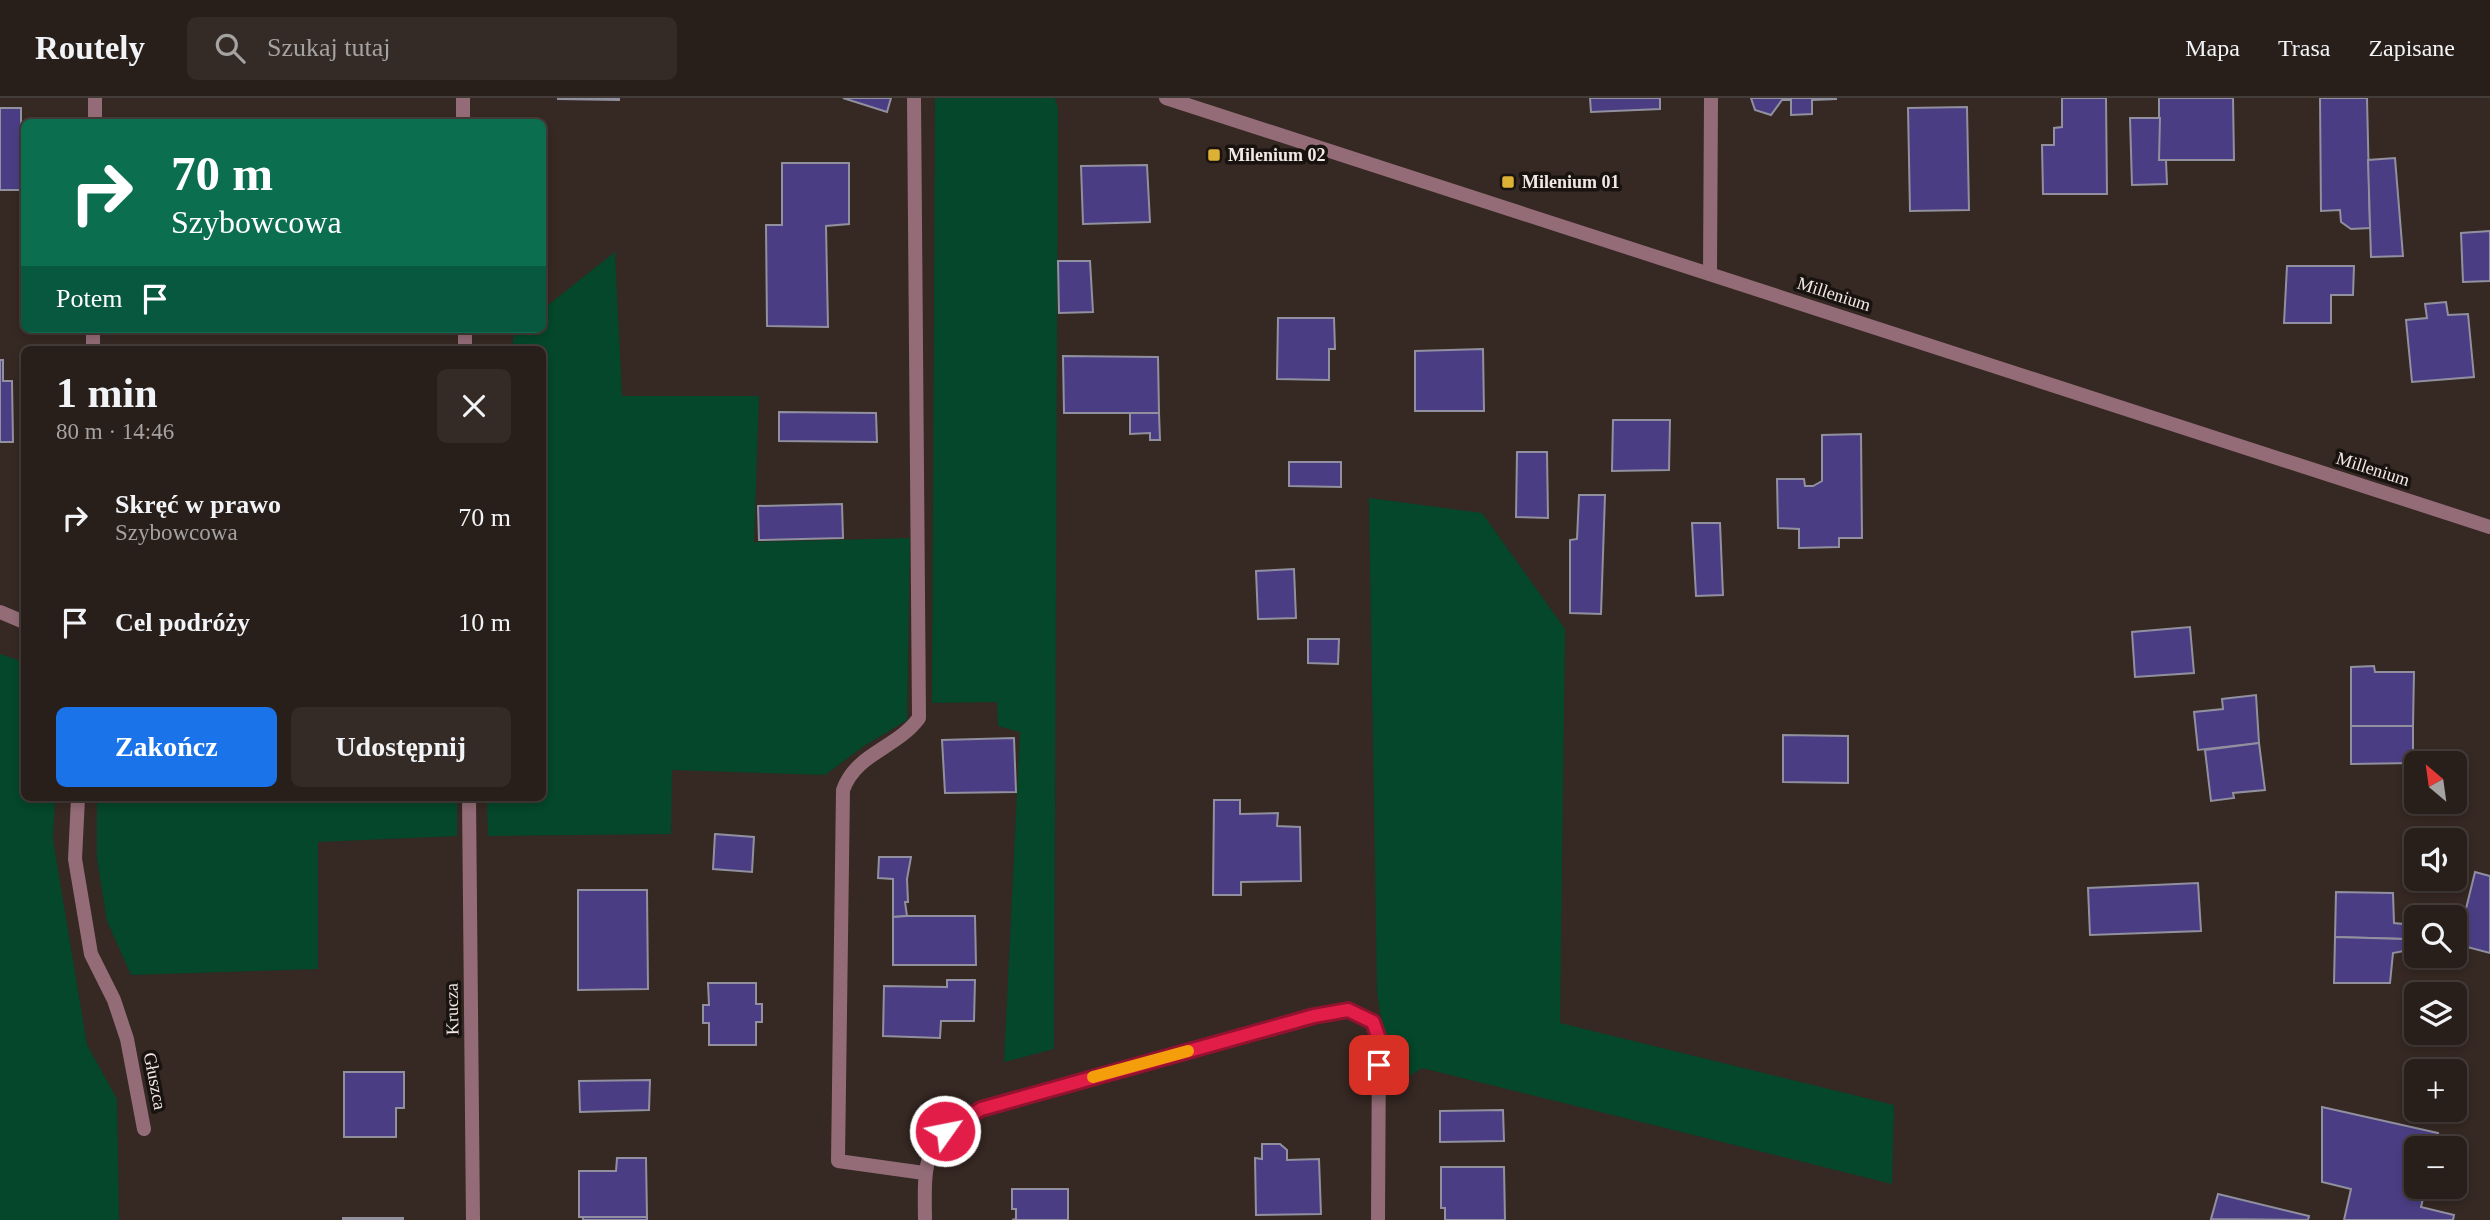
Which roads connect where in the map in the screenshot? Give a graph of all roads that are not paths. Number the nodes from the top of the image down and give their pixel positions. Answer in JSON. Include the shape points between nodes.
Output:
{"nodes":[{"id":1,"x":95,"y":98,"type":"edge"},
{"id":2,"x":463,"y":98,"type":"edge"},
{"id":3,"x":914,"y":98,"type":"edge"},
{"id":4,"x":1166,"y":98,"type":"edge"},
{"id":5,"x":1711,"y":98,"type":"edge"},
{"id":6,"x":95,"y":119,"type":"edge"},
{"id":7,"x":463,"y":119,"type":"edge"},
{"id":8,"x":1710,"y":274,"type":"junction"},
{"id":9,"x":2490,"y":527,"type":"edge"},
{"id":10,"x":0,"y":612,"type":"edge"},
{"id":11,"x":21,"y":621,"type":"edge"},
{"id":12,"x":78,"y":801,"type":"edge"},
{"id":13,"x":469,"y":801,"type":"edge"},
{"id":14,"x":145,"y":1129,"type":"dead end"},
{"id":15,"x":924,"y":1173,"type":"junction"},
{"id":16,"x":473,"y":1220,"type":"edge"},
{"id":17,"x":925,"y":1220,"type":"edge"},
{"id":18,"x":1378,"y":1220,"type":"edge"}],
"edges":[{"from":1,"to":6,"type":"street"},
{"from":2,"to":7,"type":"street"},
{"from":3,"to":15,"type":"street","via":[[919,719],[904,735],[849,773],[843,790],[838,1161]]},
{"from":4,"to":8,"type":"street","name":"Millenium"},
{"from":5,"to":8,"type":"street"},
{"from":8,"to":9,"type":"street","name":"Millenium"},
{"from":10,"to":11,"type":"street"},
{"from":12,"to":14,"type":"street","name":"Głuszca","via":[[75,859],[91,954],[127,1040]]},
{"from":13,"to":16,"type":"street","name":"Krucza"},
{"from":15,"to":17,"type":"street"},
{"from":15,"to":18,"type":"street","via":[[935,1141],[956,1122],[981,1109],[1348,1010],[1373,1022],[1379,1039]]}]}
